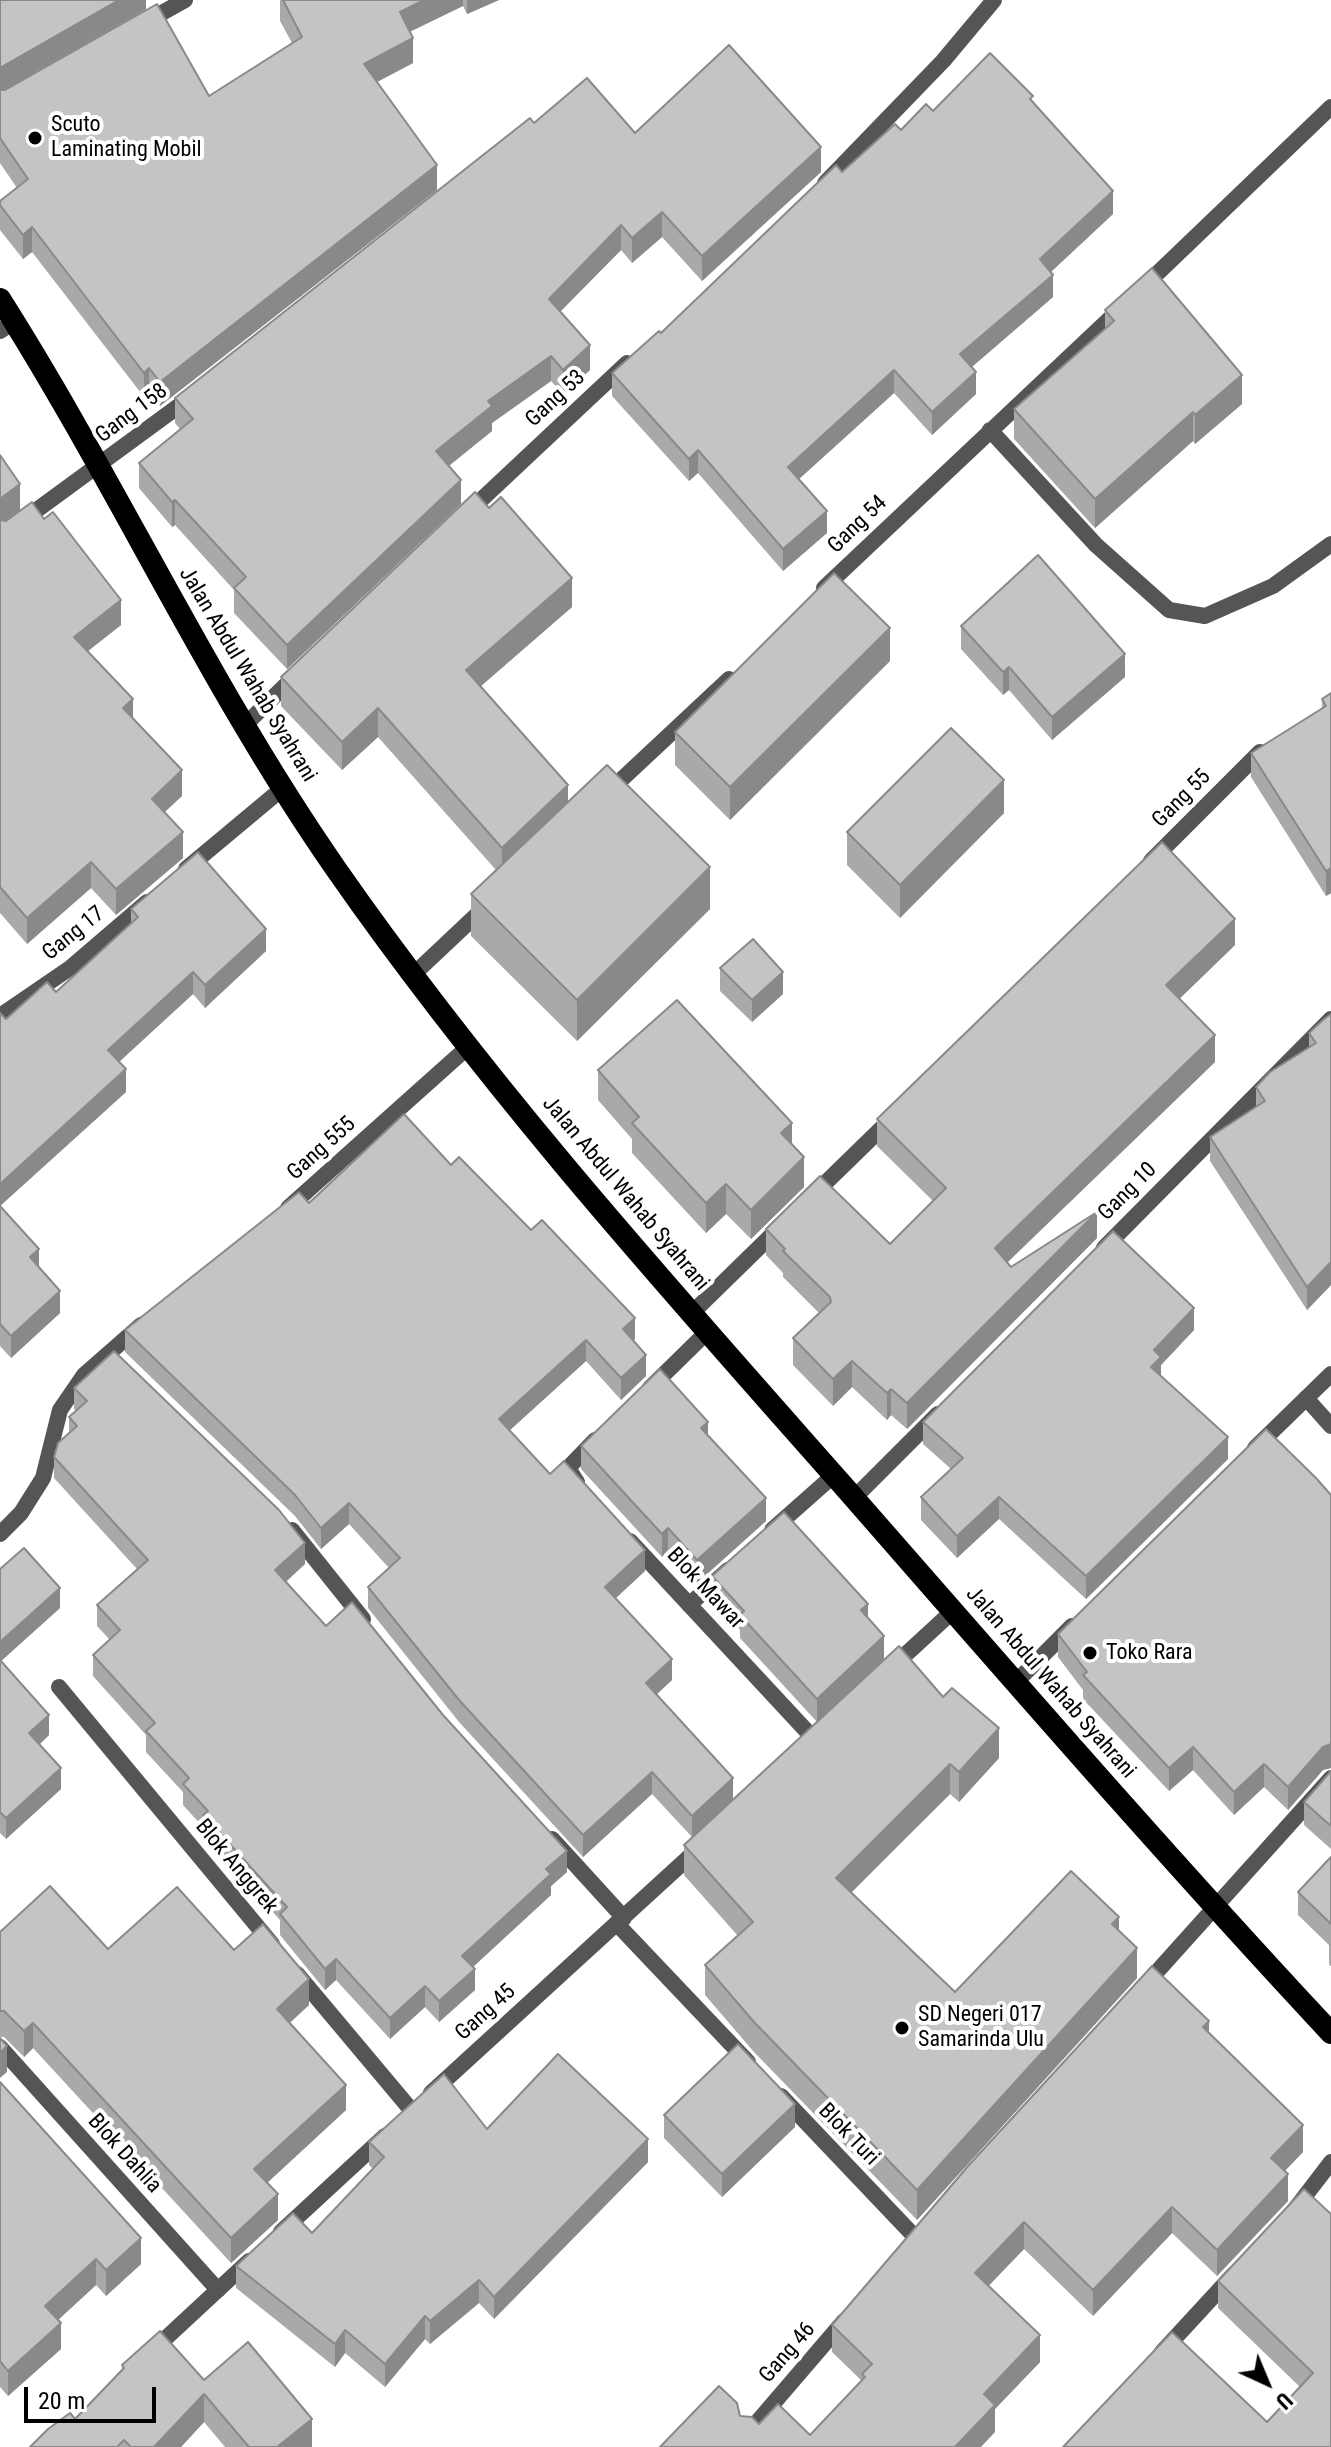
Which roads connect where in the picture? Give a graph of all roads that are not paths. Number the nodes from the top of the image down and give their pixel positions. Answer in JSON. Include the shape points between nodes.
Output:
{"nodes":[{"id":1,"x":185,"y":0,"type":"edge"},
{"id":2,"x":994,"y":0,"type":"edge"},
{"id":3,"x":134,"y":29,"type":"edge"},
{"id":4,"x":1331,"y":107,"type":"edge"},
{"id":5,"x":818,"y":191,"type":"edge"},
{"id":6,"x":0,"y":299,"type":"edge"},
{"id":7,"x":7,"y":326,"type":"edge"},
{"id":8,"x":642,"y":350,"type":"edge"},
{"id":9,"x":208,"y":384,"type":"edge"},
{"id":10,"x":990,"y":430,"type":"junction"},
{"id":11,"x":97,"y":469,"type":"junction"},
{"id":12,"x":459,"y":521,"type":"edge"},
{"id":13,"x":0,"y":537,"type":"edge"},
{"id":14,"x":1331,"y":544,"type":"edge"},
{"id":15,"x":812,"y":599,"type":"edge"},
{"id":16,"x":312,"y":660,"type":"edge"},
{"id":17,"x":746,"y":663,"type":"edge"},
{"id":18,"x":245,"y":725,"type":"junction"},
{"id":19,"x":1260,"y":752,"type":"edge"},
{"id":20,"x":283,"y":788,"type":"junction"},
{"id":21,"x":597,"y":802,"type":"edge"},
{"id":22,"x":1137,"y":874,"type":"edge"},
{"id":23,"x":495,"y":898,"type":"edge"},
{"id":24,"x":415,"y":973,"type":"junction"},
{"id":25,"x":0,"y":1016,"type":"edge"},
{"id":26,"x":1331,"y":1019,"type":"edge"},
{"id":27,"x":468,"y":1047,"type":"junction"},
{"id":28,"x":903,"y":1108,"type":"edge"},
{"id":29,"x":274,"y":1219,"type":"edge"},
{"id":30,"x":1096,"y":1256,"type":"edge"},
{"id":31,"x":155,"y":1313,"type":"edge"},
{"id":32,"x":691,"y":1314,"type":"junction"},
{"id":33,"x":706,"y":1333,"type":"junction"},
{"id":34,"x":1331,"y":1374,"type":"edge"},
{"id":35,"x":639,"y":1398,"type":"edge"},
{"id":36,"x":1306,"y":1398,"type":"junction"},
{"id":37,"x":953,"y":1400,"type":"edge"},
{"id":38,"x":1331,"y":1426,"type":"edge"},
{"id":39,"x":605,"y":1430,"type":"edge"},
{"id":40,"x":1239,"y":1464,"type":"edge"},
{"id":41,"x":834,"y":1475,"type":"junction"},
{"id":42,"x":592,"y":1498,"type":"edge"},
{"id":43,"x":854,"y":1498,"type":"junction"},
{"id":44,"x":276,"y":1513,"type":"edge"},
{"id":45,"x":613,"y":1522,"type":"edge"},
{"id":46,"x":0,"y":1534,"type":"edge"},
{"id":47,"x":689,"y":1605,"type":"junction"},
{"id":48,"x":953,"y":1611,"type":"junction"},
{"id":49,"x":1082,"y":1617,"type":"edge"},
{"id":50,"x":374,"y":1633,"type":"edge"},
{"id":51,"x":883,"y":1675,"type":"edge"},
{"id":52,"x":1015,"y":1683,"type":"junction"},
{"id":53,"x":59,"y":1687,"type":"dead end"},
{"id":54,"x":814,"y":1739,"type":"edge"},
{"id":55,"x":1331,"y":1778,"type":"edge"},
{"id":56,"x":538,"y":1823,"type":"edge"},
{"id":57,"x":713,"y":1834,"type":"edge"},
{"id":58,"x":1215,"y":1909,"type":"junction"},
{"id":59,"x":621,"y":1921,"type":"junction"},
{"id":60,"x":1131,"y":2001,"type":"edge"},
{"id":61,"x":1331,"y":2033,"type":"edge"},
{"id":62,"x":0,"y":2047,"type":"edge"},
{"id":63,"x":412,"y":2111,"type":"junction"},
{"id":64,"x":1331,"y":2162,"type":"edge"},
{"id":65,"x":1286,"y":2218,"type":"edge"},
{"id":66,"x":915,"y":2238,"type":"edge"},
{"id":67,"x":1244,"y":2264,"type":"edge"},
{"id":68,"x":218,"y":2290,"type":"junction"},
{"id":69,"x":856,"y":2307,"type":"edge"},
{"id":70,"x":139,"y":2363,"type":"edge"},
{"id":71,"x":1148,"y":2367,"type":"edge"},
{"id":72,"x":747,"y":2434,"type":"edge"}],
"edges":[{"from":1,"to":3,"type":"street"},
{"from":2,"to":5,"type":"street"},
{"from":4,"to":10,"type":"street","name":"Gang 54"},
{"from":6,"to":7,"type":"highway","name":"Jalan Abdul Wahab Syahrani"},
{"from":7,"to":11,"type":"highway","name":"Jalan Abdul Wahab Syahrani"},
{"from":8,"to":12,"type":"street","name":"Gang 53"},
{"from":9,"to":11,"type":"street","name":"Gang 158"},
{"from":10,"to":14,"type":"street","via":[[1096,545],[1169,610],[1205,616],[1273,586]]},
{"from":10,"to":15,"type":"street","name":"Gang 54"},
{"from":11,"to":13,"type":"street","name":"Gang 158"},
{"from":11,"to":18,"type":"highway","name":"Jalan Abdul Wahab Syahrani"},
{"from":16,"to":18,"type":"street"},
{"from":17,"to":21,"type":"street"},
{"from":18,"to":20,"type":"highway","name":"Jalan Abdul Wahab Syahrani"},
{"from":19,"to":22,"type":"street","name":"Gang 55"},
{"from":20,"to":24,"type":"highway","name":"Jalan Abdul Wahab Syahrani"},
{"from":20,"to":25,"type":"street","name":"Gang 17","via":[[70,968]]},
{"from":23,"to":24,"type":"street"},
{"from":24,"to":27,"type":"highway","name":"Jalan Abdul Wahab Syahrani"},
{"from":26,"to":30,"type":"street","name":"Gang 10"},
{"from":27,"to":29,"type":"street","name":"Gang 555"},
{"from":27,"to":32,"type":"highway","name":"Jalan Abdul Wahab Syahrani"},
{"from":28,"to":32,"type":"street"},
{"from":31,"to":46,"type":"street","via":[[113,1356],[84,1375],[60,1410],[43,1478]]},
{"from":32,"to":33,"type":"highway","name":"Jalan Abdul Wahab Syahrani"},
{"from":33,"to":35,"type":"street"},
{"from":33,"to":41,"type":"highway","name":"Jalan Abdul Wahab Syahrani"},
{"from":34,"to":36,"type":"street"},
{"from":36,"to":38,"type":"street"},
{"from":36,"to":40,"type":"street"},
{"from":37,"to":43,"type":"street"},
{"from":39,"to":42,"type":"street","via":[[568,1468]]},
{"from":41,"to":43,"type":"highway","name":"Jalan Abdul Wahab Syahrani"},
{"from":41,"to":47,"type":"street"},
{"from":43,"to":48,"type":"highway","name":"Jalan Abdul Wahab Syahrani"},
{"from":44,"to":50,"type":"street"},
{"from":45,"to":47,"type":"street","name":"Blok Mawar"},
{"from":47,"to":54,"type":"street","name":"Blok Mawar"},
{"from":48,"to":51,"type":"street"},
{"from":48,"to":52,"type":"highway","name":"Jalan Abdul Wahab Syahrani"},
{"from":49,"to":52,"type":"street"},
{"from":52,"to":58,"type":"highway","name":"Jalan Abdul Wahab Syahrani"},
{"from":53,"to":63,"type":"street","name":"Blok Anggrek"},
{"from":55,"to":58,"type":"street"},
{"from":56,"to":59,"type":"street","name":"Blok Turi"},
{"from":57,"to":59,"type":"street","name":"Gang 45"},
{"from":58,"to":60,"type":"street"},
{"from":58,"to":61,"type":"highway","name":"Jalan Abdul Wahab Syahrani"},
{"from":59,"to":63,"type":"street","name":"Gang 45"},
{"from":59,"to":66,"type":"street","name":"Blok Turi"},
{"from":62,"to":68,"type":"street","name":"Blok Dahlia"},
{"from":63,"to":68,"type":"street","name":"Gang 45"},
{"from":64,"to":65,"type":"street"},
{"from":67,"to":71,"type":"street"},
{"from":68,"to":70,"type":"street","name":"Gang 45"},
{"from":69,"to":72,"type":"street","name":"Gang 46"}]}
